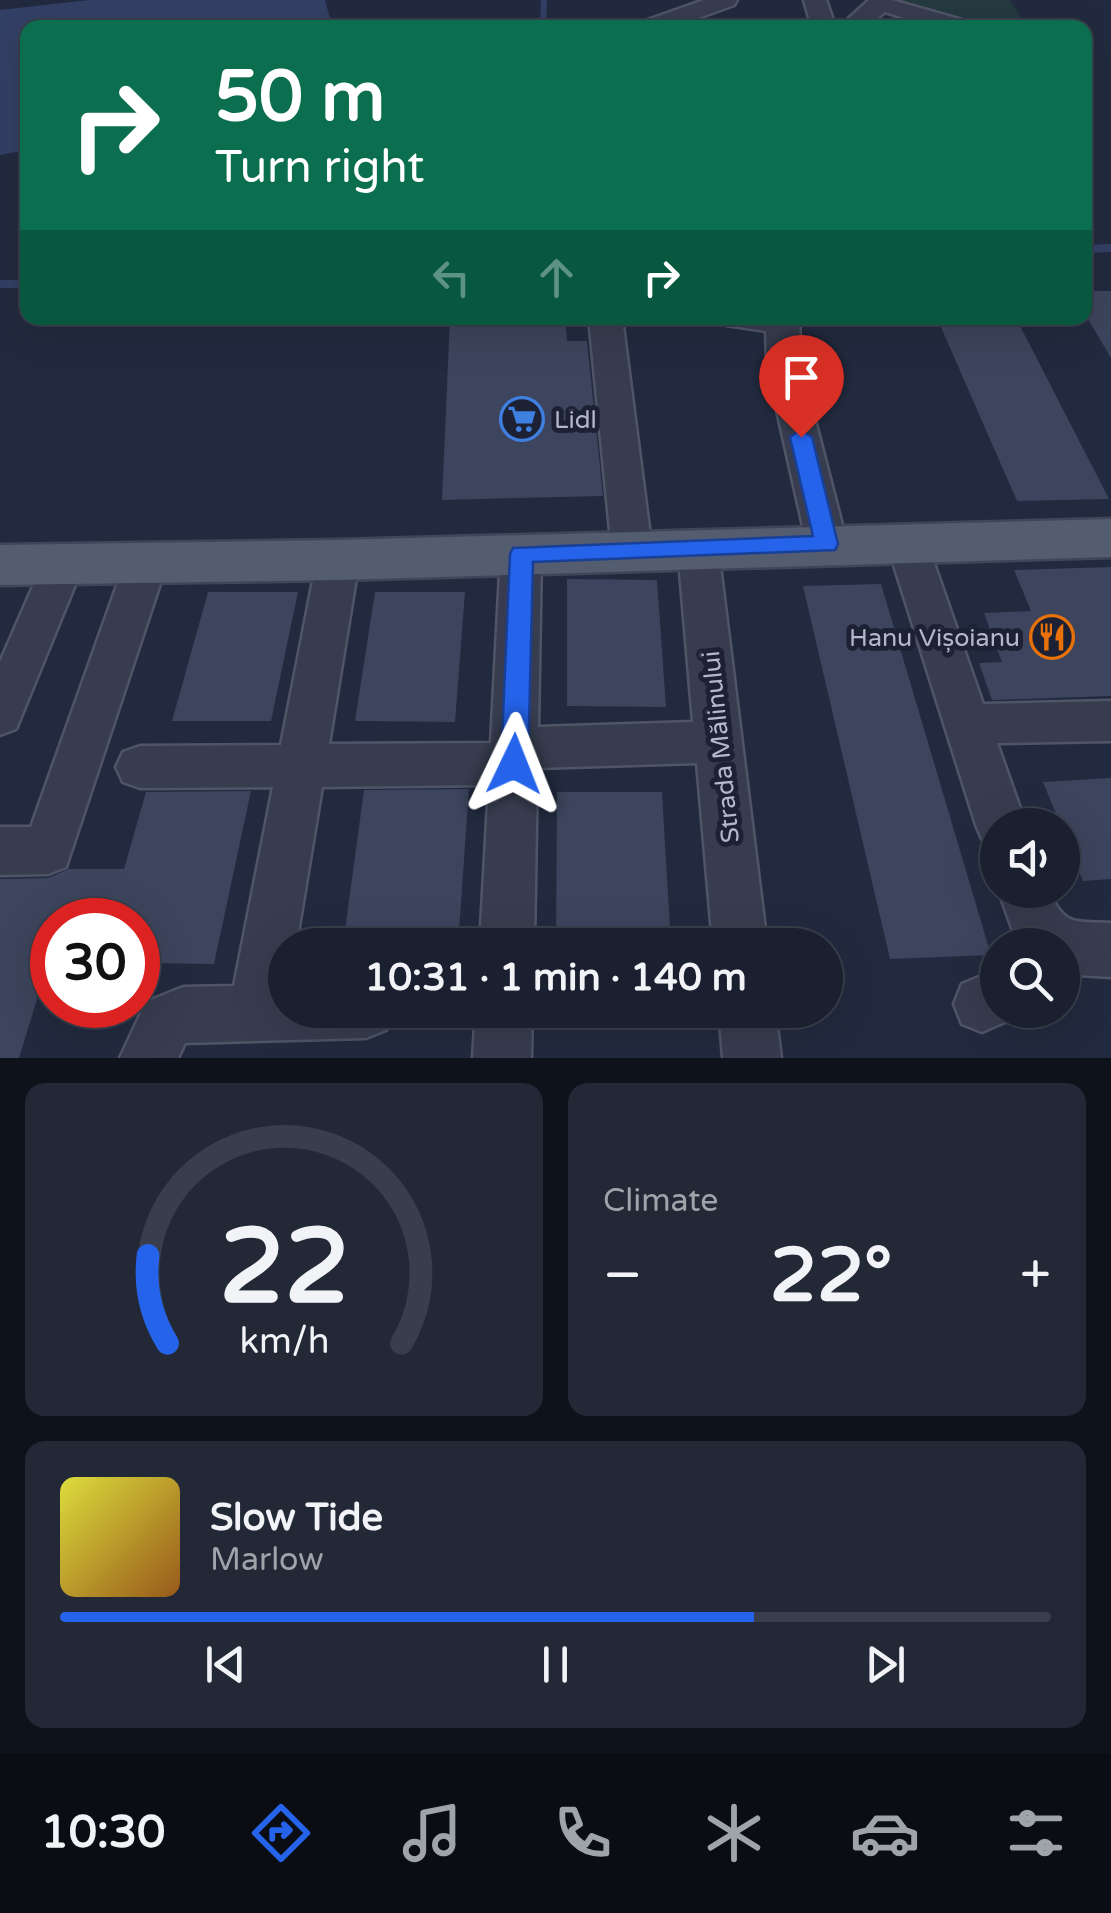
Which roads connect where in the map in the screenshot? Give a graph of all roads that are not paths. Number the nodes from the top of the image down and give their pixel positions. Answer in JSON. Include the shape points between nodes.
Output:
{"nodes":[{"id":1,"x":726,"y":0,"type":"edge"},
{"id":2,"x":880,"y":2,"type":"edge"},
{"id":3,"x":670,"y":20,"type":"edge"},
{"id":4,"x":859,"y":20,"type":"edge"},
{"id":5,"x":938,"y":20,"type":"edge"},
{"id":6,"x":606,"y":325,"type":"edge"},
{"id":7,"x":782,"y":325,"type":"edge"},
{"id":8,"x":1111,"y":538,"type":"edge"},
{"id":9,"x":907,"y":543,"type":"junction"},
{"id":10,"x":827,"y":544,"type":"junction"},
{"id":11,"x":698,"y":549,"type":"junction"},
{"id":12,"x":632,"y":551,"type":"junction"},
{"id":13,"x":521,"y":554,"type":"junction"},
{"id":14,"x":147,"y":560,"type":"junction"},
{"id":15,"x":338,"y":560,"type":"junction"},
{"id":16,"x":63,"y":563,"type":"junction"},
{"id":17,"x":0,"y":565,"type":"edge"},
{"id":18,"x":0,"y":715,"type":"edge"},
{"id":19,"x":1111,"y":721,"type":"edge"},
{"id":20,"x":966,"y":724,"type":"junction"},
{"id":21,"x":720,"y":742,"type":"junction"},
{"id":22,"x":515,"y":756,"type":"junction"},
{"id":23,"x":302,"y":766,"type":"junction"},
{"id":24,"x":140,"y":768,"type":"dead end"},
{"id":25,"x":995,"y":808,"type":"edge"},
{"id":26,"x":0,"y":851,"type":"edge"},
{"id":27,"x":508,"y":928,"type":"edge"},
{"id":28,"x":738,"y":928,"type":"edge"},
{"id":29,"x":1080,"y":948,"type":"edge"},
{"id":30,"x":1111,"y":950,"type":"edge"},
{"id":31,"x":257,"y":1013,"type":"junction"},
{"id":32,"x":268,"y":1013,"type":"edge"},
{"id":33,"x":503,"y":1028,"type":"edge"},
{"id":34,"x":749,"y":1028,"type":"edge"},
{"id":35,"x":149,"y":1058,"type":"edge"},
{"id":36,"x":502,"y":1058,"type":"edge"},
{"id":37,"x":752,"y":1058,"type":"edge"}],
"edges":[{"from":1,"to":3,"type":"street"},
{"from":2,"to":4,"type":"street"},
{"from":2,"to":5,"type":"street"},
{"from":6,"to":12,"type":"street"},
{"from":7,"to":10,"type":"street","via":[[784,366]]},
{"from":8,"to":9,"type":"main road"},
{"from":9,"to":10,"type":"main road"},
{"from":9,"to":20,"type":"street"},
{"from":10,"to":11,"type":"main road"},
{"from":11,"to":12,"type":"main road"},
{"from":11,"to":21,"type":"street","name":"Strada Mălinului"},
{"from":12,"to":13,"type":"main road"},
{"from":13,"to":15,"type":"main road"},
{"from":13,"to":22,"type":"street"},
{"from":14,"to":15,"type":"main road"},
{"from":14,"to":16,"type":"main road"},
{"from":14,"to":26,"type":"street","via":[[48,850]]},
{"from":15,"to":23,"type":"street"},
{"from":16,"to":17,"type":"main road"},
{"from":16,"to":18,"type":"street"},
{"from":19,"to":20,"type":"street"},
{"from":20,"to":25,"type":"street"},
{"from":21,"to":22,"type":"street"},
{"from":21,"to":28,"type":"street","name":"Strada Mălinului"},
{"from":22,"to":23,"type":"street"},
{"from":22,"to":27,"type":"street"},
{"from":23,"to":24,"type":"street"},
{"from":23,"to":31,"type":"street"},
{"from":29,"to":30,"type":"street"},
{"from":31,"to":32,"type":"street"},
{"from":31,"to":35,"type":"street","via":[[183,1015],[166,1022]]},
{"from":33,"to":36,"type":"street"},
{"from":34,"to":37,"type":"street"}]}
